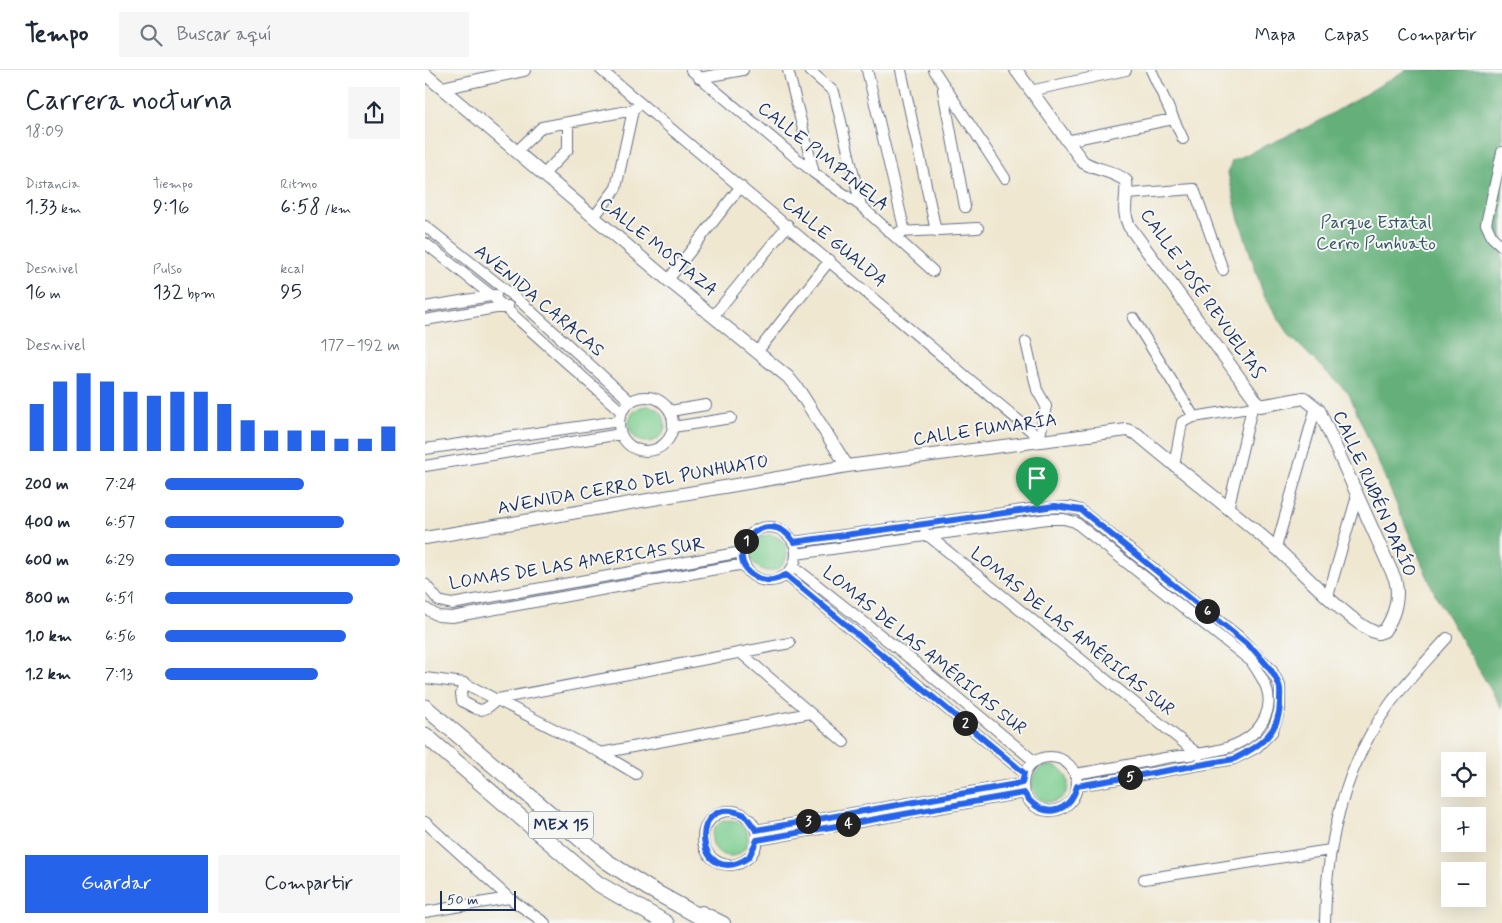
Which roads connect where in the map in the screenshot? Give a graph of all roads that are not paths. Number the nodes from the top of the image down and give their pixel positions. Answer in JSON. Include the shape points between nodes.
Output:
{"nodes":[{"id":1,"x":524,"y":70,"type":"edge"},
{"id":2,"x":601,"y":70,"type":"edge"},
{"id":3,"x":691,"y":70,"type":"edge"},
{"id":4,"x":743,"y":70,"type":"edge"},
{"id":5,"x":788,"y":70,"type":"edge"},
{"id":6,"x":809,"y":70,"type":"edge"},
{"id":7,"x":867,"y":70,"type":"edge"},
{"id":8,"x":901,"y":70,"type":"edge"},
{"id":9,"x":934,"y":70,"type":"edge"},
{"id":10,"x":1016,"y":70,"type":"edge"},
{"id":11,"x":1126,"y":70,"type":"edge"},
{"id":12,"x":1151,"y":70,"type":"edge"},
{"id":13,"x":425,"y":74,"type":"edge"},
{"id":14,"x":699,"y":78,"type":"junction"},
{"id":15,"x":942,"y":84,"type":"junction"},
{"id":16,"x":442,"y":88,"type":"junction"},
{"id":17,"x":1030,"y":91,"type":"junction"},
{"id":18,"x":637,"y":107,"type":"junction"},
{"id":19,"x":1173,"y":118,"type":"junction"},
{"id":20,"x":568,"y":123,"type":"junction"},
{"id":21,"x":1183,"y":139,"type":"dead end"},
{"id":22,"x":1066,"y":140,"type":"junction"},
{"id":23,"x":517,"y":150,"type":"junction"},
{"id":24,"x":1502,"y":152,"type":"edge"},
{"id":25,"x":814,"y":173,"type":"junction"},
{"id":26,"x":544,"y":174,"type":"junction"},
{"id":27,"x":1005,"y":178,"type":"dead end"},
{"id":28,"x":741,"y":186,"type":"junction"},
{"id":29,"x":1127,"y":194,"type":"junction"},
{"id":30,"x":861,"y":206,"type":"junction"},
{"id":31,"x":965,"y":207,"type":"dead end"},
{"id":32,"x":594,"y":217,"type":"junction"},
{"id":33,"x":425,"y":226,"type":"edge"},
{"id":34,"x":788,"y":226,"type":"junction"},
{"id":35,"x":978,"y":228,"type":"dead end"},
{"id":36,"x":936,"y":231,"type":"junction"},
{"id":37,"x":890,"y":232,"type":"junction"},
{"id":38,"x":905,"y":232,"type":"junction"},
{"id":39,"x":425,"y":243,"type":"edge"},
{"id":40,"x":1502,"y":246,"type":"edge"},
{"id":41,"x":830,"y":260,"type":"junction"},
{"id":42,"x":1223,"y":270,"type":"dead end"},
{"id":43,"x":933,"y":271,"type":"dead end"},
{"id":44,"x":668,"y":280,"type":"junction"},
{"id":45,"x":506,"y":292,"type":"junction"},
{"id":46,"x":492,"y":296,"type":"junction"},
{"id":47,"x":522,"y":303,"type":"junction"},
{"id":48,"x":505,"y":306,"type":"junction"},
{"id":49,"x":425,"y":307,"type":"edge"},
{"id":50,"x":714,"y":315,"type":"junction"},
{"id":51,"x":1133,"y":318,"type":"dead end"},
{"id":52,"x":425,"y":320,"type":"edge"},
{"id":53,"x":1026,"y":342,"type":"dead end"},
{"id":54,"x":758,"y":351,"type":"junction"},
{"id":55,"x":631,"y":402,"type":"junction"},
{"id":56,"x":706,"y":405,"type":"dead end"},
{"id":57,"x":1256,"y":407,"type":"junction"},
{"id":58,"x":1315,"y":407,"type":"junction"},
{"id":59,"x":670,"y":412,"type":"junction"},
{"id":60,"x":621,"y":416,"type":"junction"},
{"id":61,"x":1194,"y":417,"type":"junction"},
{"id":62,"x":731,"y":418,"type":"dead end"},
{"id":63,"x":673,"y":426,"type":"junction"},
{"id":64,"x":621,"y":434,"type":"junction"},
{"id":65,"x":1042,"y":438,"type":"junction"},
{"id":66,"x":459,"y":443,"type":"junction"},
{"id":67,"x":425,"y":449,"type":"edge"},
{"id":68,"x":461,"y":460,"type":"junction"},
{"id":69,"x":425,"y":466,"type":"edge"},
{"id":70,"x":847,"y":466,"type":"junction"},
{"id":71,"x":1174,"y":466,"type":"junction"},
{"id":72,"x":1357,"y":496,"type":"junction"},
{"id":73,"x":1228,"y":510,"type":"junction"},
{"id":74,"x":917,"y":525,"type":"junction"},
{"id":75,"x":928,"y":536,"type":"junction"},
{"id":76,"x":425,"y":538,"type":"edge"},
{"id":77,"x":794,"y":542,"type":"junction"},
{"id":78,"x":1276,"y":548,"type":"junction"},
{"id":79,"x":742,"y":552,"type":"junction"},
{"id":80,"x":796,"y":554,"type":"junction"},
{"id":81,"x":744,"y":564,"type":"junction"},
{"id":82,"x":793,"y":566,"type":"junction"},
{"id":83,"x":786,"y":575,"type":"junction"},
{"id":84,"x":597,"y":578,"type":"junction"},
{"id":85,"x":425,"y":584,"type":"edge"},
{"id":86,"x":1173,"y":585,"type":"junction"},
{"id":87,"x":600,"y":590,"type":"junction"},
{"id":88,"x":1166,"y":595,"type":"junction"},
{"id":89,"x":1328,"y":596,"type":"junction"},
{"id":90,"x":425,"y":608,"type":"edge"},
{"id":91,"x":1447,"y":638,"type":"dead end"},
{"id":92,"x":790,"y":643,"type":"dead end"},
{"id":93,"x":742,"y":654,"type":"junction"},
{"id":94,"x":917,"y":664,"type":"junction"},
{"id":95,"x":907,"y":674,"type":"junction"},
{"id":96,"x":425,"y":678,"type":"edge"},
{"id":97,"x":464,"y":683,"type":"junction"},
{"id":98,"x":498,"y":699,"type":"junction"},
{"id":99,"x":425,"y":706,"type":"edge"},
{"id":100,"x":810,"y":713,"type":"junction"},
{"id":101,"x":425,"y":734,"type":"edge"},
{"id":102,"x":425,"y":741,"type":"edge"},
{"id":103,"x":844,"y":742,"type":"dead end"},
{"id":104,"x":601,"y":753,"type":"junction"},
{"id":105,"x":1196,"y":753,"type":"junction"},
{"id":106,"x":451,"y":759,"type":"junction"},
{"id":107,"x":1034,"y":761,"type":"junction"},
{"id":108,"x":1208,"y":763,"type":"junction"},
{"id":109,"x":636,"y":774,"type":"dead end"},
{"id":110,"x":1075,"y":774,"type":"junction"},
{"id":111,"x":1023,"y":783,"type":"junction"},
{"id":112,"x":1077,"y":786,"type":"junction"},
{"id":113,"x":425,"y":822,"type":"edge"},
{"id":114,"x":757,"y":835,"type":"junction"},
{"id":115,"x":1330,"y":850,"type":"junction"},
{"id":116,"x":1144,"y":879,"type":"dead end"},
{"id":117,"x":509,"y":898,"type":"junction"},
{"id":118,"x":425,"y":912,"type":"edge"},
{"id":119,"x":545,"y":923,"type":"edge"},
{"id":120,"x":666,"y":923,"type":"edge"},
{"id":121,"x":711,"y":923,"type":"edge"},
{"id":122,"x":724,"y":923,"type":"edge"},
{"id":123,"x":1325,"y":923,"type":"edge"}],
"edges":[{"from":1,"to":16,"type":"street"},
{"from":2,"to":18,"type":"street","name":"CALLE GUALDA"},
{"from":3,"to":14,"type":"street","name":"CALLE PIMPINELA"},
{"from":4,"to":14,"type":"street"},
{"from":5,"to":25,"type":"street"},
{"from":6,"to":30,"type":"street","via":[[834,92]]},
{"from":7,"to":38,"type":"street"},
{"from":8,"to":36,"type":"street"},
{"from":9,"to":15,"type":"street"},
{"from":10,"to":17,"type":"street","name":"CALLE JOSÉ REVUELTAS"},
{"from":11,"to":17,"type":"street"},
{"from":12,"to":19,"type":"street"},
{"from":13,"to":16,"type":"street","name":"CALLE MOSTAZA"},
{"from":14,"to":25,"type":"street","name":"CALLE PIMPINELA"},
{"from":15,"to":27,"type":"street"},
{"from":15,"to":31,"type":"street"},
{"from":16,"to":23,"type":"street","name":"CALLE MOSTAZA"},
{"from":17,"to":22,"type":"street","name":"CALLE JOSÉ REVUELTAS"},
{"from":18,"to":20,"type":"street"},
{"from":18,"to":28,"type":"street","name":"CALLE GUALDA"},
{"from":18,"to":32,"type":"street","via":[[616,188]]},
{"from":19,"to":21,"type":"street"},
{"from":19,"to":22,"type":"street"},
{"from":20,"to":23,"type":"street","via":[[542,127]]},
{"from":20,"to":26,"type":"street","via":[[567,150]]},
{"from":22,"to":29,"type":"street","name":"CALLE JOSÉ REVUELTAS","via":[[1083,162],[1093,169],[1118,175],[1126,181]]},
{"from":23,"to":26,"type":"street","name":"CALLE MOSTAZA"},
{"from":24,"to":40,"type":"street","via":[[1486,224],[1491,238]]},
{"from":25,"to":30,"type":"street","name":"CALLE PIMPINELA"},
{"from":26,"to":32,"type":"street","name":"CALLE MOSTAZA"},
{"from":28,"to":34,"type":"street","name":"CALLE GUALDA"},
{"from":28,"to":44,"type":"street"},
{"from":29,"to":42,"type":"street","via":[[1194,189]]},
{"from":29,"to":57,"type":"street","name":"CALLE JOSÉ REVUELTAS","via":[[1124,215],[1129,226]]},
{"from":30,"to":37,"type":"street","name":"CALLE PIMPINELA"},
{"from":32,"to":44,"type":"street","name":"CALLE MOSTAZA"},
{"from":33,"to":45,"type":"street","name":"AVENIDA CARACAS"},
{"from":34,"to":41,"type":"street","name":"CALLE GUALDA"},
{"from":34,"to":50,"type":"street"},
{"from":35,"to":36,"type":"street"},
{"from":36,"to":38,"type":"street"},
{"from":37,"to":38,"type":"street"},
{"from":37,"to":43,"type":"street","name":"CALLE PIMPINELA"},
{"from":39,"to":46,"type":"street","name":"AVENIDA CARACAS"},
{"from":41,"to":54,"type":"street"},
{"from":41,"to":65,"type":"street","name":"CALLE GUALDA"},
{"from":44,"to":50,"type":"street","name":"CALLE MOSTAZA"},
{"from":45,"to":46,"type":"street"},
{"from":45,"to":47,"type":"street","name":"AVENIDA CARACAS"},
{"from":46,"to":48,"type":"street","name":"AVENIDA CARACAS"},
{"from":46,"to":49,"type":"street"},
{"from":47,"to":48,"type":"street"},
{"from":47,"to":55,"type":"street","name":"AVENIDA CARACAS"},
{"from":48,"to":52,"type":"street"},
{"from":48,"to":60,"type":"street","name":"AVENIDA CARACAS"},
{"from":50,"to":54,"type":"street","name":"CALLE MOSTAZA"},
{"from":51,"to":61,"type":"street"},
{"from":53,"to":65,"type":"street","via":[[1037,390],[1046,406]]},
{"from":54,"to":70,"type":"street","name":"CALLE MOSTAZA","via":[[800,392]]},
{"from":55,"to":59,"type":"street","via":[[653,398]]},
{"from":55,"to":60,"type":"street"},
{"from":56,"to":59,"type":"street"},
{"from":57,"to":58,"type":"street","name":"CALLE RUBÉN DARÍO","via":[[1304,398]]},
{"from":57,"to":61,"type":"street"},
{"from":57,"to":73,"type":"street"},
{"from":58,"to":72,"type":"street","name":"CALLE RUBÉN DARÍO"},
{"from":58,"to":78,"type":"street"},
{"from":59,"to":63,"type":"street"},
{"from":60,"to":64,"type":"street"},
{"from":60,"to":66,"type":"street"},
{"from":61,"to":71,"type":"street","via":[[1182,422]]},
{"from":62,"to":63,"type":"street"},
{"from":63,"to":64,"type":"street","via":[[665,442],[650,450],[633,447]]},
{"from":64,"to":68,"type":"street"},
{"from":65,"to":70,"type":"street","name":"CALLE FUMARÍA"},
{"from":65,"to":71,"type":"street","name":"CALLE FUMARÍA","via":[[1127,430],[1137,434]]},
{"from":66,"to":67,"type":"street"},
{"from":66,"to":68,"type":"street"},
{"from":68,"to":69,"type":"street"},
{"from":70,"to":76,"type":"street","name":"AVENIDA CERRO DEL PUNHUATO"},
{"from":71,"to":73,"type":"street"},
{"from":72,"to":89,"type":"street"},
{"from":72,"to":89,"type":"street","name":"CALLE RUBÉN DARÍO","via":[[1398,587],[1396,606],[1384,630],[1373,632]]},
{"from":73,"to":78,"type":"street"},
{"from":74,"to":75,"type":"street","name":"LOMAS DE LAS AMÉRICAS SUR"},
{"from":74,"to":77,"type":"street","name":"LOMAS DE LAS AMÉRICAS SUR"},
{"from":74,"to":86,"type":"street","name":"LOMAS DE LAS AMÉRICAS SUR","via":[[1037,508],[1070,507],[1081,510]]},
{"from":75,"to":80,"type":"street","name":"LOMAS DE LAS AMÉRICAS SUR"},
{"from":75,"to":88,"type":"street","name":"LOMAS DE LAS AMÉRICAS SUR","via":[[1064,519],[1075,522]]},
{"from":75,"to":105,"type":"street","name":"LOMAS DE LAS AMÉRICAS SUR"},
{"from":77,"to":79,"type":"street","via":[[783,531],[768,527],[753,532]]},
{"from":77,"to":80,"type":"street"},
{"from":78,"to":89,"type":"street"},
{"from":79,"to":81,"type":"street"},
{"from":79,"to":84,"type":"street","name":"LOMAS DE LAS AMERICAS SUR"},
{"from":80,"to":82,"type":"street"},
{"from":81,"to":83,"type":"street","via":[[748,571],[762,580],[770,581]]},
{"from":81,"to":87,"type":"street","name":"LOMAS DE LAS AMERICAS SUR"},
{"from":82,"to":83,"type":"street"},
{"from":82,"to":94,"type":"street","name":"LOMAS DE LAS AMÉRICAS SUR"},
{"from":83,"to":95,"type":"street","name":"LOMAS DE LAS AMÉRICAS SUR"},
{"from":84,"to":85,"type":"street","name":"LOMAS DE LAS AMERICAS SUR","via":[[452,604],[439,601]]},
{"from":84,"to":87,"type":"street"},
{"from":86,"to":88,"type":"street"},
{"from":86,"to":108,"type":"street","name":"LOMAS DE LAS AMÉRICAS SUR","via":[[1254,650],[1271,669],[1280,686],[1280,710],[1272,732],[1255,748],[1234,759]]},
{"from":87,"to":90,"type":"street","name":"LOMAS DE LAS AMERICAS SUR","via":[[452,617],[438,616]]},
{"from":88,"to":105,"type":"street","name":"LOMAS DE LAS AMÉRICAS SUR","via":[[1251,662],[1263,677],[1270,694],[1261,726],[1249,738],[1223,749]]},
{"from":91,"to":115,"type":"street","via":[[1392,701],[1372,732],[1349,780]]},
{"from":92,"to":93,"type":"street"},
{"from":93,"to":98,"type":"street"},
{"from":93,"to":100,"type":"street"},
{"from":94,"to":95,"type":"street"},
{"from":94,"to":107,"type":"street","name":"LOMAS DE LAS AMÉRICAS SUR"},
{"from":95,"to":111,"type":"street","name":"LOMAS DE LAS AMÉRICAS SUR"},
{"from":96,"to":97,"type":"street"},
{"from":97,"to":98,"type":"street"},
{"from":97,"to":98,"type":"street","via":[[462,701],[480,711]]},
{"from":98,"to":104,"type":"street"},
{"from":99,"to":121,"type":"main road","number":"MEX 15","via":[[607,861],[647,888]]},
{"from":99,"to":122,"type":"street","via":[[518,777],[606,855],[677,900]]},
{"from":100,"to":103,"type":"street"},
{"from":100,"to":104,"type":"street"},
{"from":101,"to":106,"type":"main road","number":"MEX 15"},
{"from":102,"to":106,"type":"street"},
{"from":104,"to":109,"type":"street"},
{"from":105,"to":108,"type":"street","name":"LOMAS DE LAS AMÉRICAS SUR"},
{"from":105,"to":110,"type":"street","name":"LOMAS DE LAS AMÉRICAS SUR"},
{"from":106,"to":120,"type":"main road","number":"MEX 15","via":[[597,883]]},
{"from":107,"to":110,"type":"street","via":[[1053,757],[1070,765]]},
{"from":107,"to":111,"type":"street"},
{"from":108,"to":112,"type":"street","name":"LOMAS DE LAS AMÉRICAS SUR"},
{"from":110,"to":112,"type":"street"},
{"from":111,"to":112,"type":"street","via":[[1029,802],[1048,811],[1058,810],[1067,804]]},
{"from":111,"to":114,"type":"street"},
{"from":113,"to":117,"type":"street"},
{"from":114,"to":114,"type":"street","via":[[745,815],[727,811],[710,819],[703,836],[708,854],[723,864],[733,865],[749,857]]},
{"from":115,"to":116,"type":"street"},
{"from":115,"to":123,"type":"street"},
{"from":117,"to":118,"type":"street"},
{"from":117,"to":119,"type":"street"}]}
